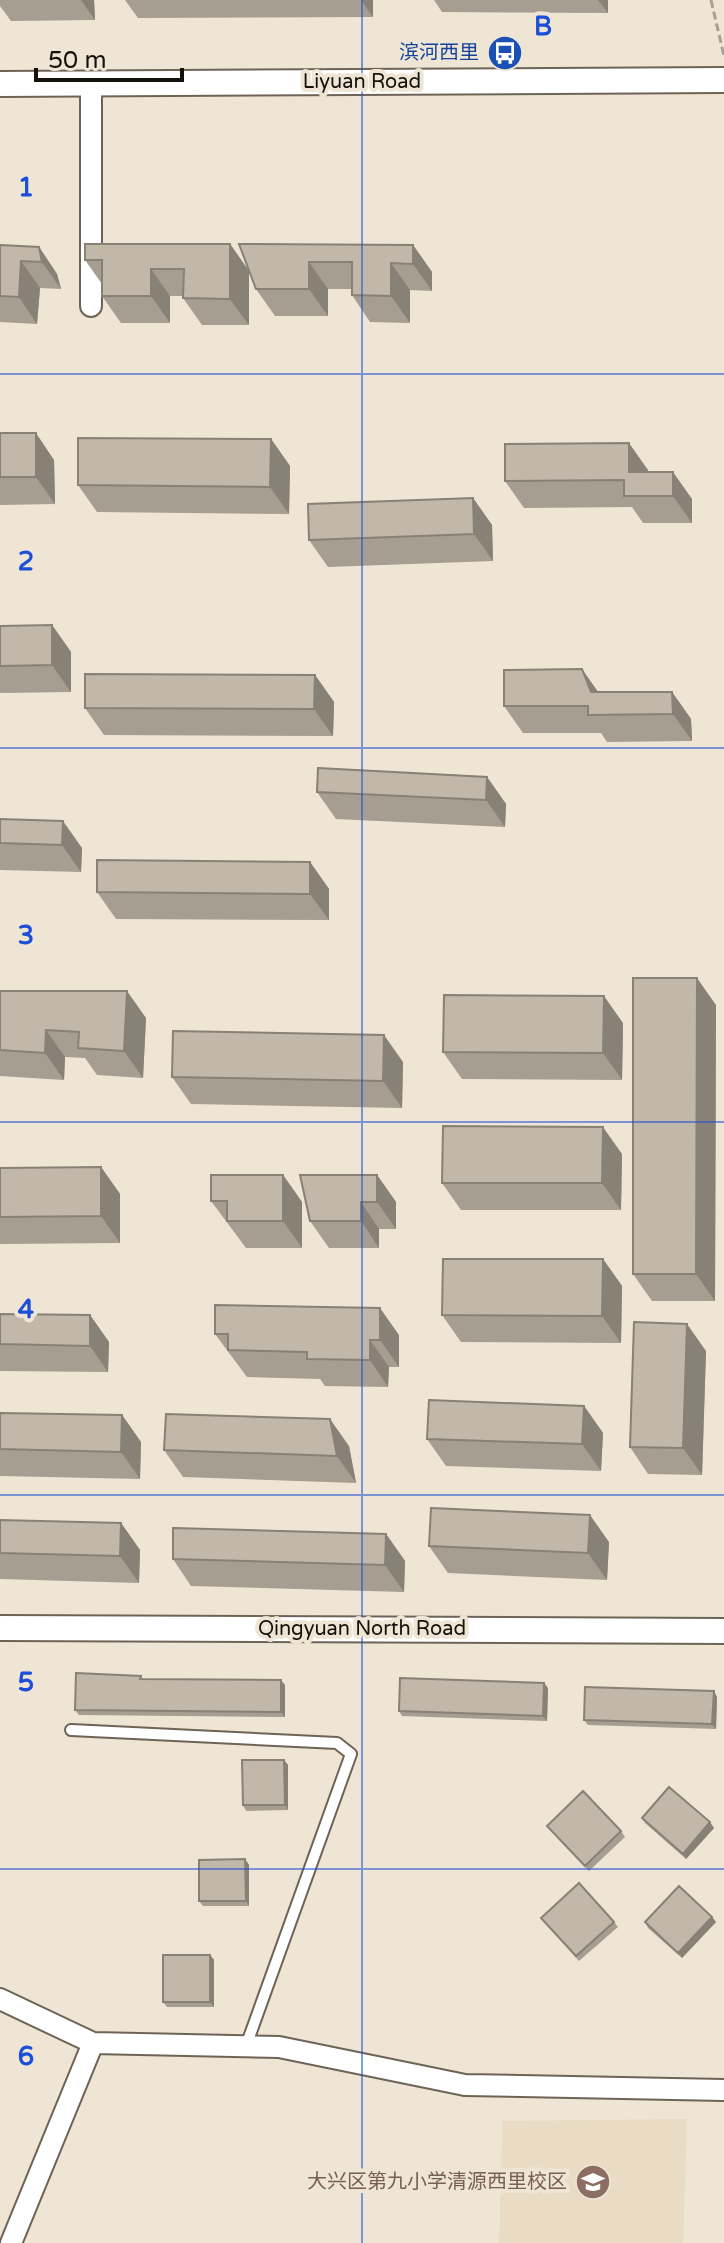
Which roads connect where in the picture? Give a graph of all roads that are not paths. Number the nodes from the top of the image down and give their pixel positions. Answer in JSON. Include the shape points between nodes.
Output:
{"nodes":[{"id":1,"x":724,"y":80,"type":"edge"},
{"id":2,"x":0,"y":84,"type":"edge"},
{"id":3,"x":91,"y":84,"type":"junction"},
{"id":4,"x":91,"y":306,"type":"dead end"},
{"id":5,"x":0,"y":1628,"type":"edge"},
{"id":6,"x":724,"y":1631,"type":"edge"},
{"id":7,"x":71,"y":1730,"type":"dead end"},
{"id":8,"x":0,"y":1999,"type":"edge"},
{"id":9,"x":93,"y":2043,"type":"junction"},
{"id":10,"x":246,"y":2046,"type":"junction"},
{"id":11,"x":724,"y":2090,"type":"edge"},
{"id":12,"x":11,"y":2243,"type":"edge"}],
"edges":[{"from":1,"to":3,"type":"street","name":"Liyuan Road"},
{"from":2,"to":3,"type":"street","name":"Liyuan Road"},
{"from":3,"to":4,"type":"street"},
{"from":5,"to":6,"type":"street","name":"Qingyuan North Road"},
{"from":7,"to":10,"type":"lane","via":[[337,1743],[351,1754]]},
{"from":8,"to":9,"type":"street"},
{"from":9,"to":10,"type":"street"},
{"from":9,"to":12,"type":"street"},
{"from":10,"to":11,"type":"street","via":[[279,2047],[465,2085]]}]}
